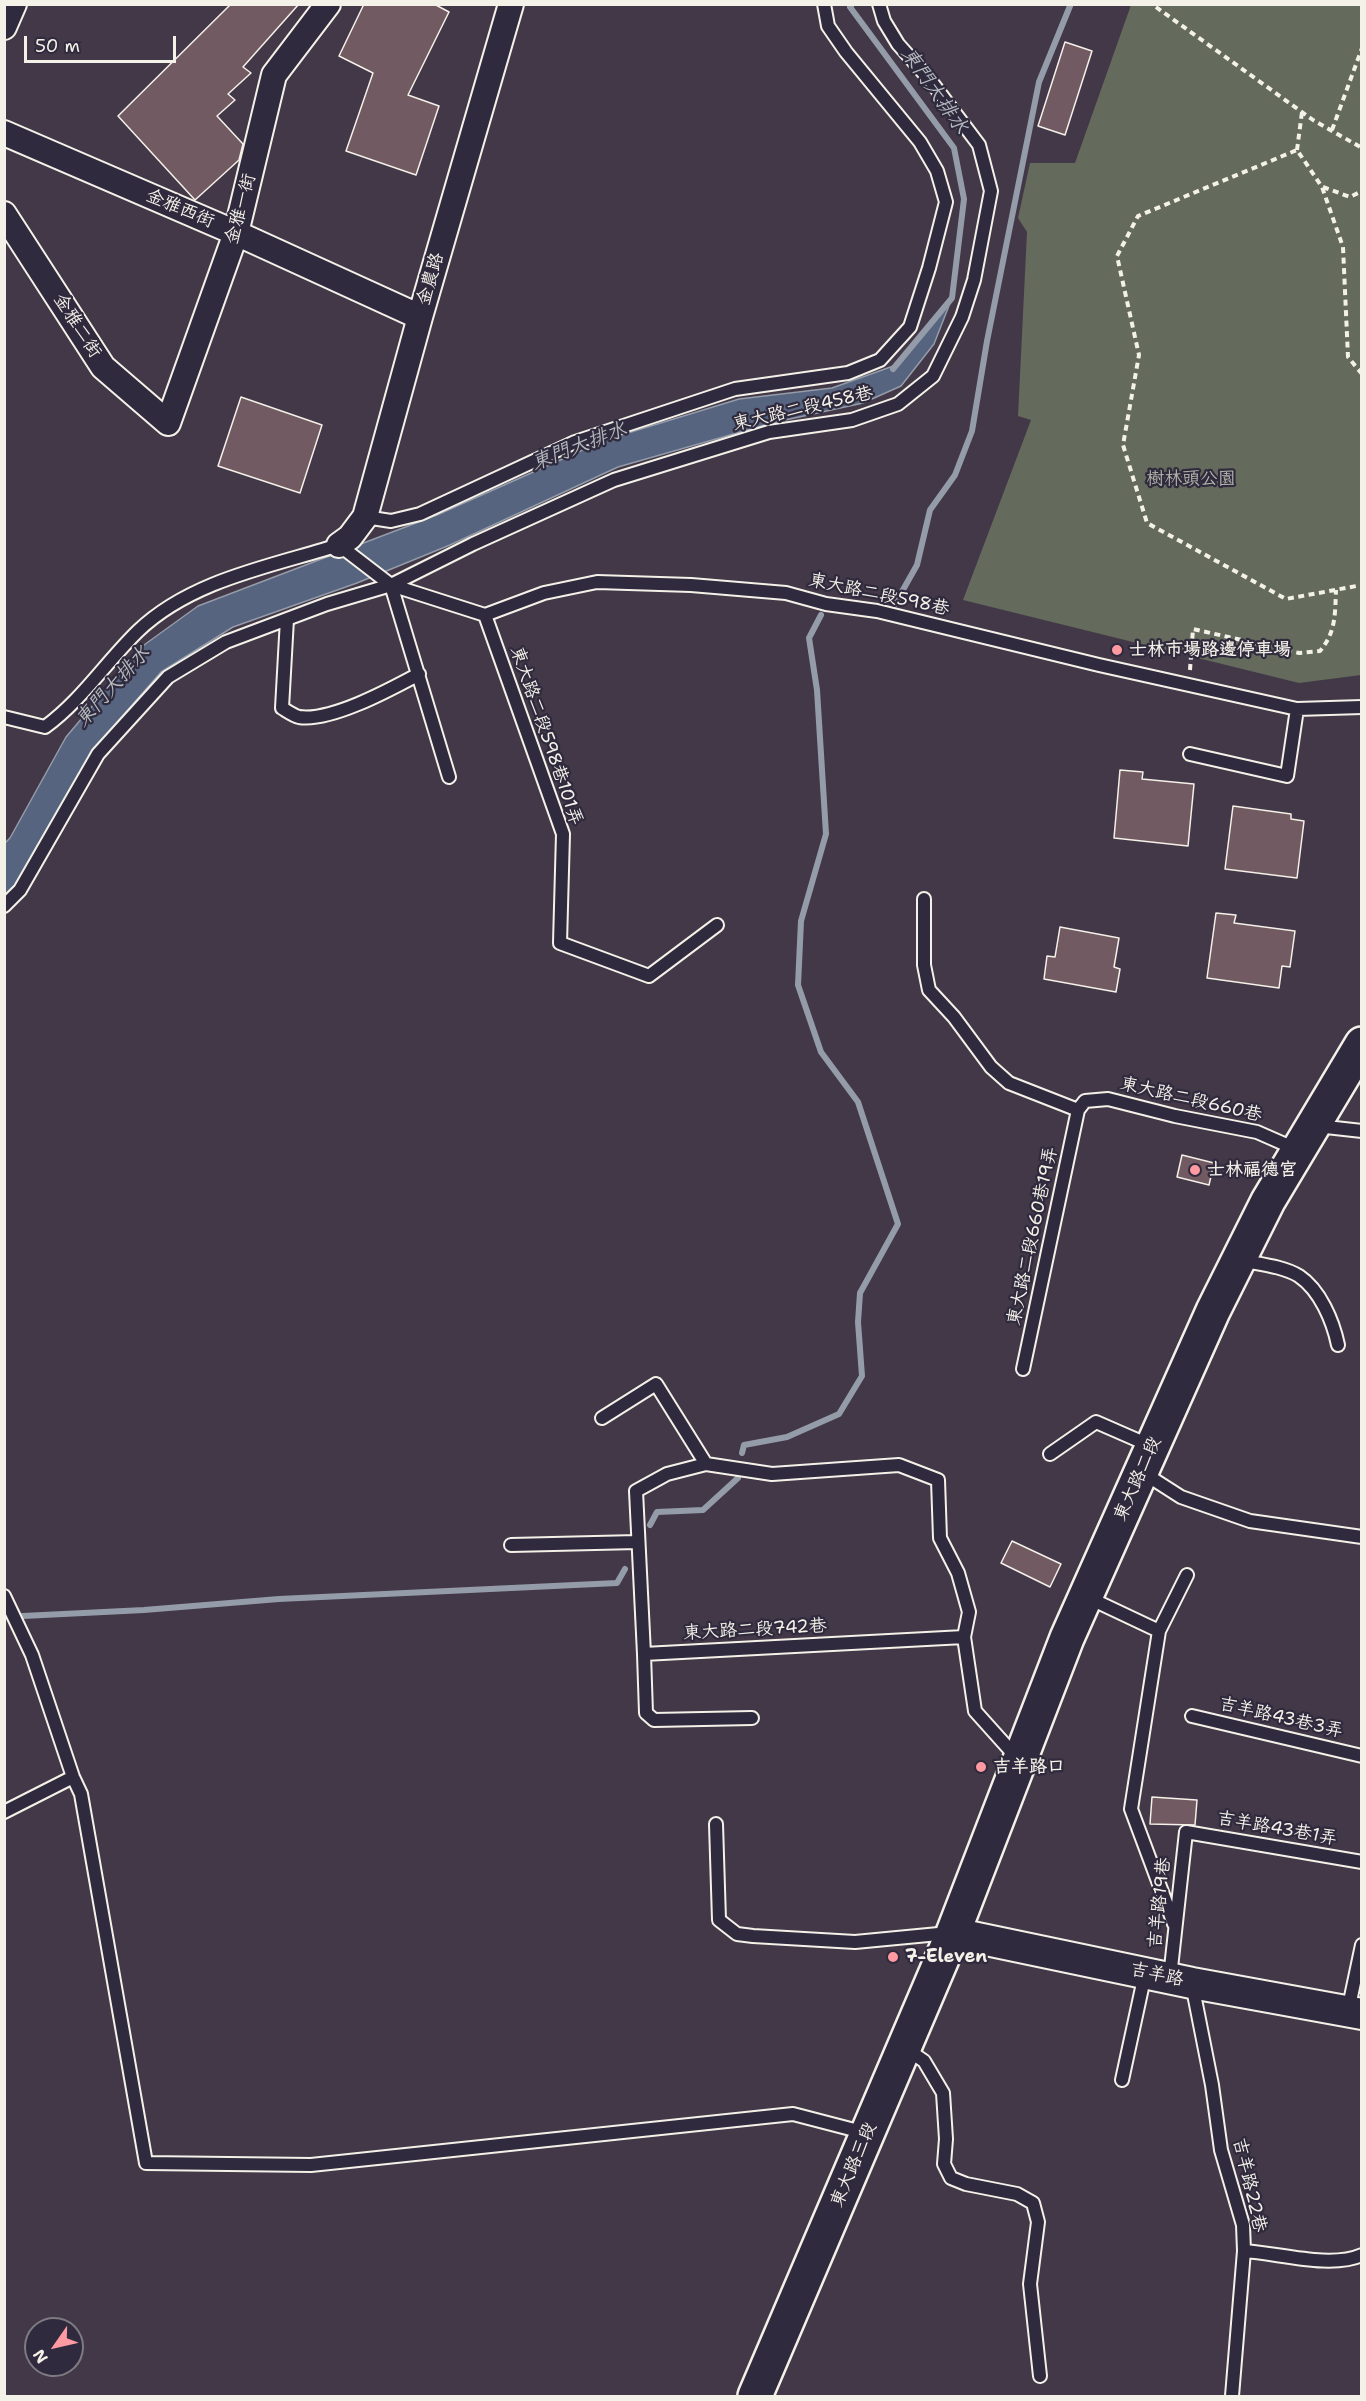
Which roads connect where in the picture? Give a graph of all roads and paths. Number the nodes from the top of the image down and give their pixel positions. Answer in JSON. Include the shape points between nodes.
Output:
{"nodes":[{"id":1,"x":14,"y":4,"type":"edge"},
{"id":2,"x":328,"y":4,"type":"edge"},
{"id":3,"x":511,"y":4,"type":"edge"},
{"id":4,"x":824,"y":4,"type":"edge"},
{"id":5,"x":879,"y":4,"type":"edge"},
{"id":6,"x":1156,"y":7,"type":"dead end"},
{"id":7,"x":4,"y":27,"type":"edge"},
{"id":8,"x":1362,"y":48,"type":"edge"},
{"id":9,"x":1302,"y":112,"type":"junction"},
{"id":10,"x":1332,"y":130,"type":"junction"},
{"id":11,"x":4,"y":133,"type":"edge"},
{"id":12,"x":1362,"y":148,"type":"edge"},
{"id":13,"x":1297,"y":150,"type":"junction"},
{"id":14,"x":1322,"y":187,"type":"junction"},
{"id":15,"x":1362,"y":191,"type":"edge"},
{"id":16,"x":4,"y":214,"type":"edge"},
{"id":17,"x":236,"y":233,"type":"junction"},
{"id":18,"x":420,"y":316,"type":"junction"},
{"id":19,"x":1362,"y":374,"type":"edge"},
{"id":20,"x":168,"y":423,"type":"joint"},
{"id":21,"x":365,"y":517,"type":"junction"},
{"id":22,"x":339,"y":546,"type":"junction"},
{"id":23,"x":390,"y":585,"type":"junction"},
{"id":24,"x":1362,"y":585,"type":"edge"},
{"id":25,"x":1336,"y":590,"type":"junction"},
{"id":26,"x":485,"y":615,"type":"junction"},
{"id":27,"x":287,"y":619,"type":"junction"},
{"id":28,"x":419,"y":674,"type":"junction"},
{"id":29,"x":1188,"y":685,"type":"junction"},
{"id":30,"x":1362,"y":707,"type":"edge"},
{"id":31,"x":1297,"y":709,"type":"junction"},
{"id":32,"x":4,"y":717,"type":"edge"},
{"id":33,"x":1190,"y":754,"type":"dead end"},
{"id":34,"x":449,"y":777,"type":"dead end"},
{"id":35,"x":924,"y":899,"type":"dead end"},
{"id":36,"x":4,"y":906,"type":"edge"},
{"id":37,"x":717,"y":925,"type":"dead end"},
{"id":38,"x":1362,"y":1044,"type":"edge"},
{"id":39,"x":1078,"y":1110,"type":"junction"},
{"id":40,"x":1362,"y":1131,"type":"edge"},
{"id":41,"x":1306,"y":1138,"type":"junction"},
{"id":42,"x":1238,"y":1260,"type":"junction"},
{"id":43,"x":1338,"y":1345,"type":"dead end"},
{"id":44,"x":1023,"y":1368,"type":"dead end"},
{"id":45,"x":602,"y":1418,"type":"dead end"},
{"id":46,"x":1050,"y":1454,"type":"dead end"},
{"id":47,"x":1147,"y":1459,"type":"junction"},
{"id":48,"x":706,"y":1464,"type":"junction"},
{"id":49,"x":1362,"y":1537,"type":"edge"},
{"id":50,"x":637,"y":1542,"type":"junction"},
{"id":51,"x":511,"y":1545,"type":"dead end"},
{"id":52,"x":1187,"y":1575,"type":"dead end"},
{"id":53,"x":4,"y":1596,"type":"edge"},
{"id":54,"x":1086,"y":1597,"type":"junction"},
{"id":55,"x":1160,"y":1631,"type":"junction"},
{"id":56,"x":964,"y":1637,"type":"junction"},
{"id":57,"x":645,"y":1654,"type":"junction"},
{"id":58,"x":1192,"y":1716,"type":"dead end"},
{"id":59,"x":752,"y":1718,"type":"dead end"},
{"id":60,"x":1362,"y":1756,"type":"edge"},
{"id":61,"x":1019,"y":1761,"type":"junction"},
{"id":62,"x":73,"y":1777,"type":"junction"},
{"id":63,"x":4,"y":1812,"type":"edge"},
{"id":64,"x":716,"y":1824,"type":"dead end"},
{"id":65,"x":1186,"y":1832,"type":"joint"},
{"id":66,"x":1362,"y":1862,"type":"edge"},
{"id":67,"x":1176,"y":1928,"type":"junction"},
{"id":68,"x":953,"y":1933,"type":"junction"},
{"id":69,"x":1362,"y":1945,"type":"edge"},
{"id":70,"x":1169,"y":1978,"type":"junction"},
{"id":71,"x":1355,"y":2012,"type":"edge"},
{"id":72,"x":904,"y":2047,"type":"junction"},
{"id":73,"x":1122,"y":2079,"type":"dead end"},
{"id":74,"x":867,"y":2133,"type":"junction"},
{"id":75,"x":1244,"y":2251,"type":"junction"},
{"id":76,"x":1362,"y":2255,"type":"edge"},
{"id":77,"x":1040,"y":2376,"type":"dead end"},
{"id":78,"x":755,"y":2397,"type":"edge"},
{"id":79,"x":1232,"y":2397,"type":"edge"}],
"edges":[{"from":1,"to":7,"type":"street"},
{"from":2,"to":17,"type":"street","name":"金雅一街","via":[[274,75]]},
{"from":3,"to":18,"type":"street","name":"金農路"},
{"from":4,"to":21,"type":"lane","via":[[828,26],[846,52],[920,142],[937,171],[946,202],[910,327],[880,360],[848,374],[735,389],[575,442],[420,514],[391,521]]},
{"from":5,"to":23,"type":"lane","name":"東大路二段458巷","via":[[898,44],[979,145],[991,191],[974,280],[962,317],[933,376],[898,404],[852,420],[769,432],[614,480]]},
{"from":6,"to":9,"type":"path"},
{"from":8,"to":10,"type":"path"},
{"from":9,"to":10,"type":"path"},
{"from":9,"to":13,"type":"path"},
{"from":10,"to":12,"type":"path"},
{"from":11,"to":17,"type":"street","name":"金雅西街"},
{"from":13,"to":14,"type":"path"},
{"from":13,"to":25,"type":"path","via":[[1138,216],[1117,256],[1139,355],[1123,446],[1147,523],[1286,599]]},
{"from":14,"to":15,"type":"path","via":[[1350,197]]},
{"from":14,"to":19,"type":"path","via":[[1343,247],[1348,357]]},
{"from":16,"to":20,"type":"street","name":"金雅二街","via":[[103,367]]},
{"from":17,"to":18,"type":"street","name":"金雅西街"},
{"from":17,"to":20,"type":"street","name":"金雅一街"},
{"from":18,"to":21,"type":"street","name":"金農路"},
{"from":21,"to":22,"type":"street","name":"金農路"},
{"from":22,"to":23,"type":"lane"},
{"from":22,"to":32,"type":"lane","via":[[222,581],[177,602],[139,630],[58,718],[45,727]]},
{"from":23,"to":26,"type":"lane"},
{"from":23,"to":27,"type":"lane","name":"東大路二段458巷"},
{"from":23,"to":28,"type":"lane"},
{"from":24,"to":25,"type":"path"},
{"from":25,"to":29,"type":"path","via":[[1330,639],[1320,651],[1299,653],[1193,629]]},
{"from":26,"to":29,"type":"lane","name":"東大路二段598巷","via":[[544,593],[597,582],[786,593],[826,604],[877,610]]},
{"from":26,"to":37,"type":"lane","name":"東大路二段598巷101弄","via":[[564,834],[560,943],[649,976]]},
{"from":27,"to":28,"type":"lane","via":[[282,708],[298,717],[321,716]]},
{"from":27,"to":36,"type":"lane","name":"東大路二段458巷","via":[[226,642],[168,677],[98,754],[20,890]]},
{"from":28,"to":34,"type":"lane"},
{"from":29,"to":31,"type":"lane","name":"東大路二段598巷"},
{"from":30,"to":31,"type":"lane","name":"東大路二段598巷"},
{"from":31,"to":33,"type":"lane","via":[[1287,776]]},
{"from":35,"to":39,"type":"lane","via":[[924,965],[929,990],[991,1067],[1010,1083]]},
{"from":38,"to":41,"type":"main road","name":"東大路二段"},
{"from":39,"to":41,"type":"lane","name":"東大路二段660巷","via":[[1085,1101],[1108,1099],[1175,1116]]},
{"from":39,"to":44,"type":"lane","name":"東大路二段660巷19弄"},
{"from":40,"to":41,"type":"lane","name":"東大路二段660巷"},
{"from":41,"to":42,"type":"main road","name":"東大路二段"},
{"from":42,"to":43,"type":"lane","via":[[1298,1275],[1309,1284],[1328,1314]]},
{"from":42,"to":47,"type":"main road","name":"東大路二段"},
{"from":45,"to":48,"type":"lane","via":[[656,1384]]},
{"from":46,"to":47,"type":"lane","via":[[1096,1422]]},
{"from":47,"to":49,"type":"lane","via":[[1180,1497],[1250,1521]]},
{"from":47,"to":54,"type":"main road","name":"東大路二段"},
{"from":48,"to":50,"type":"lane","via":[[667,1474],[636,1491]]},
{"from":48,"to":56,"type":"lane","via":[[772,1474],[899,1465],[938,1480],[939,1538],[958,1573],[969,1612]]},
{"from":50,"to":51,"type":"lane"},
{"from":50,"to":57,"type":"lane"},
{"from":52,"to":55,"type":"lane"},
{"from":53,"to":62,"type":"lane","via":[[32,1655]]},
{"from":54,"to":55,"type":"lane"},
{"from":54,"to":61,"type":"main road","name":"東大路二段"},
{"from":55,"to":67,"type":"lane","via":[[1131,1809]]},
{"from":56,"to":57,"type":"lane","name":"東大路二段742巷"},
{"from":56,"to":61,"type":"lane","via":[[975,1711]]},
{"from":57,"to":59,"type":"lane","via":[[646,1713],[654,1720]]},
{"from":58,"to":60,"type":"lane","name":"吉羊路43巷3弄"},
{"from":61,"to":68,"type":"main road","name":"東大路二段"},
{"from":62,"to":63,"type":"lane"},
{"from":62,"to":74,"type":"lane","via":[[81,1794],[146,2163],[311,2165],[793,2114]]},
{"from":64,"to":68,"type":"lane","via":[[719,1920],[737,1934],[855,1942]]},
{"from":65,"to":66,"type":"lane","name":"吉羊路43巷1弄"},
{"from":65,"to":67,"type":"lane","name":"吉羊路19巷"},
{"from":67,"to":70,"type":"lane","name":"吉羊路19巷"},
{"from":68,"to":70,"type":"street","name":"吉羊路"},
{"from":68,"to":72,"type":"main road","name":"東大路三段"},
{"from":69,"to":71,"type":"lane"},
{"from":70,"to":71,"type":"street","name":"吉羊路"},
{"from":70,"to":73,"type":"lane"},
{"from":70,"to":75,"type":"lane","name":"吉羊路22巷","via":[[1212,2085],[1221,2150],[1243,2225]]},
{"from":72,"to":74,"type":"main road","name":"東大路三段"},
{"from":72,"to":77,"type":"lane","via":[[924,2061],[943,2092],[944,2164],[951,2178],[1017,2194],[1033,2203],[1038,2222],[1030,2284]]},
{"from":74,"to":78,"type":"main road","name":"東大路三段"},
{"from":75,"to":76,"type":"lane","via":[[1336,2260]]},
{"from":75,"to":79,"type":"lane","name":"吉羊路22巷"}]}
